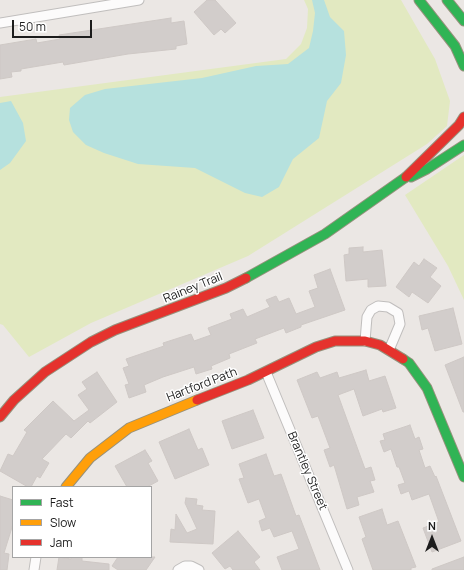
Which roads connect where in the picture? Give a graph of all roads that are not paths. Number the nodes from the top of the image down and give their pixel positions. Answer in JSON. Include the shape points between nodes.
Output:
{"nodes":[{"id":1,"x":139,"y":0,"type":"edge"},
{"id":2,"x":419,"y":0,"type":"edge"},
{"id":3,"x":447,"y":0,"type":"edge"},
{"id":4,"x":464,"y":21,"type":"edge"},
{"id":5,"x":0,"y":23,"type":"edge"},
{"id":6,"x":464,"y":66,"type":"edge"},
{"id":7,"x":464,"y":117,"type":"edge"},
{"id":8,"x":464,"y":145,"type":"edge"},
{"id":9,"x":400,"y":182,"type":"junction"},
{"id":10,"x":365,"y":341,"type":"junction"},
{"id":11,"x":389,"y":350,"type":"junction"},
{"id":12,"x":266,"y":372,"type":"junction"},
{"id":13,"x":0,"y":417,"type":"edge"},
{"id":14,"x":464,"y":477,"type":"edge"},
{"id":15,"x":67,"y":486,"type":"edge"},
{"id":16,"x":36,"y":558,"type":"edge"},
{"id":17,"x":34,"y":570,"type":"edge"},
{"id":18,"x":178,"y":570,"type":"edge"},
{"id":19,"x":199,"y":570,"type":"edge"},
{"id":20,"x":348,"y":570,"type":"edge"}],
"edges":[{"from":1,"to":5,"type":"street"},
{"from":2,"to":6,"type":"street","via":[[455,46]]},
{"from":3,"to":4,"type":"street"},
{"from":7,"to":9,"type":"street","name":"Rainey Trail","via":[[459,125]]},
{"from":8,"to":9,"type":"street","name":"Rainey Trail","via":[[427,169]]},
{"from":9,"to":13,"type":"street","name":"Rainey Trail","via":[[325,234],[265,268],[200,299],[115,330],[75,351],[30,385]]},
{"from":10,"to":11,"type":"street","name":"Hartford Path"},
{"from":10,"to":11,"type":"street","via":[[367,317],[371,310],[378,306],[388,307],[398,313],[400,324]]},
{"from":10,"to":12,"type":"street","name":"Hartford Path","via":[[335,341],[316,347]]},
{"from":11,"to":14,"type":"street","name":"Hartford Path","via":[[409,363],[426,388]]},
{"from":12,"to":15,"type":"street","name":"Hartford Path","via":[[129,428],[90,458]]},
{"from":12,"to":20,"type":"street","name":"Brantley Street"},
{"from":16,"to":17,"type":"street"},
{"from":18,"to":19,"type":"street","via":[[185,566]]}]}
